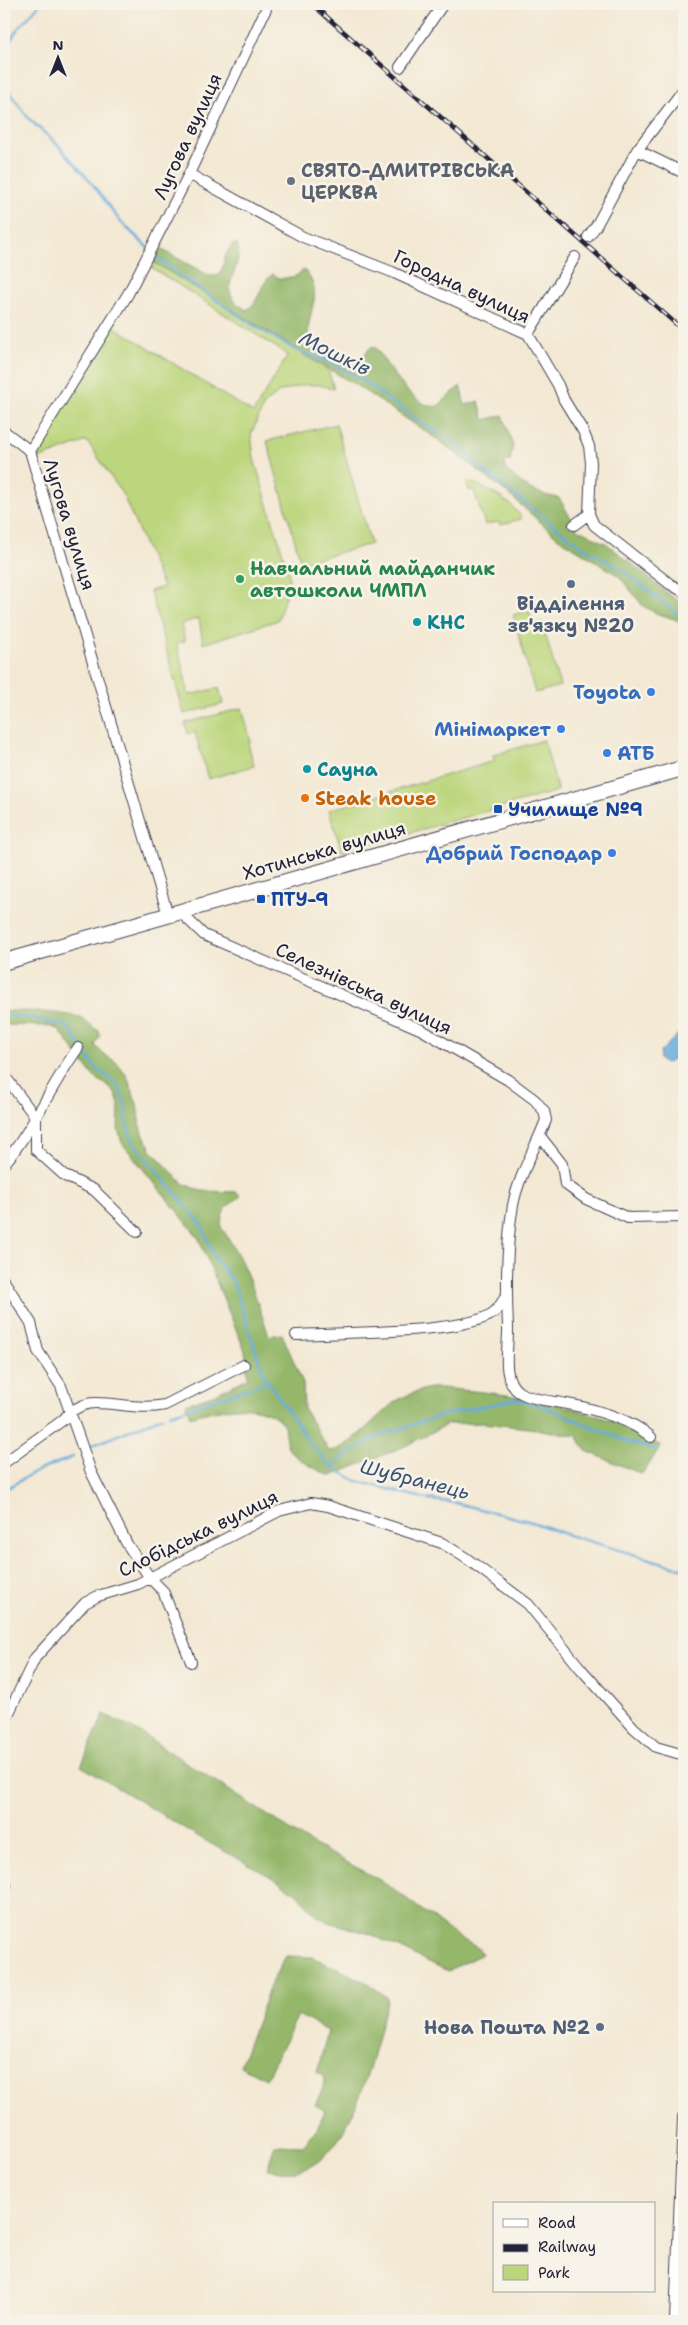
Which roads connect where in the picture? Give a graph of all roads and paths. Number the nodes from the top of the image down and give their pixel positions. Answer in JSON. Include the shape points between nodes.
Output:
{"nodes":[{"id":1,"x":443,"y":4,"type":"edge"},
{"id":2,"x":266,"y":9,"type":"dead end"},
{"id":3,"x":400,"y":67,"type":"dead end"},
{"id":4,"x":684,"y":89,"type":"edge"},
{"id":5,"x":637,"y":150,"type":"junction"},
{"id":6,"x":684,"y":173,"type":"edge"},
{"id":7,"x":189,"y":174,"type":"junction"},
{"id":8,"x":588,"y":237,"type":"dead end"},
{"id":9,"x":575,"y":257,"type":"dead end"},
{"id":10,"x":528,"y":334,"type":"junction"},
{"id":11,"x":4,"y":431,"type":"edge"},
{"id":12,"x":30,"y":451,"type":"junction"},
{"id":13,"x":589,"y":514,"type":"junction"},
{"id":14,"x":574,"y":525,"type":"dead end"},
{"id":15,"x":684,"y":592,"type":"edge"},
{"id":16,"x":684,"y":768,"type":"edge"},
{"id":17,"x":174,"y":914,"type":"junction"},
{"id":18,"x":4,"y":962,"type":"edge"},
{"id":19,"x":78,"y":1048,"type":"dead end"},
{"id":20,"x":4,"y":1075,"type":"edge"},
{"id":21,"x":36,"y":1118,"type":"junction"},
{"id":22,"x":540,"y":1136,"type":"junction"},
{"id":23,"x":4,"y":1164,"type":"edge"},
{"id":24,"x":684,"y":1218,"type":"edge"},
{"id":25,"x":137,"y":1232,"type":"dead end"},
{"id":26,"x":4,"y":1281,"type":"edge"},
{"id":27,"x":505,"y":1298,"type":"junction"},
{"id":28,"x":296,"y":1335,"type":"dead end"},
{"id":29,"x":244,"y":1365,"type":"dead end"},
{"id":30,"x":70,"y":1412,"type":"junction"},
{"id":31,"x":651,"y":1437,"type":"dead end"},
{"id":32,"x":4,"y":1463,"type":"edge"},
{"id":33,"x":150,"y":1578,"type":"junction"},
{"id":34,"x":191,"y":1662,"type":"dead end"},
{"id":35,"x":4,"y":1723,"type":"edge"},
{"id":36,"x":684,"y":1755,"type":"edge"},
{"id":37,"x":684,"y":2117,"type":"edge"},
{"id":38,"x":676,"y":2321,"type":"edge"}],
"edges":[{"from":1,"to":3,"type":"street"},
{"from":2,"to":7,"type":"street","name":"Лугова вулиця"},
{"from":4,"to":5,"type":"street"},
{"from":5,"to":6,"type":"street"},
{"from":5,"to":8,"type":"street"},
{"from":7,"to":10,"type":"street","name":"Городна вулиця","via":[[303,237],[392,272]]},
{"from":7,"to":12,"type":"street","name":"Лугова вулиця","via":[[128,294]]},
{"from":9,"to":10,"type":"street"},
{"from":10,"to":13,"type":"street","name":"Городна вулиця","via":[[589,446]]},
{"from":11,"to":12,"type":"street"},
{"from":12,"to":17,"type":"street","name":"Лугова вулиця"},
{"from":13,"to":14,"type":"street"},
{"from":13,"to":15,"type":"street","via":[[594,525]]},
{"from":16,"to":17,"type":"highway","name":"Хотинська вулиця"},
{"from":17,"to":18,"type":"highway","name":"Хотинська вулиця"},
{"from":17,"to":22,"type":"street","name":"Селезнівська вулиця","via":[[204,935],[422,1030],[508,1080],[544,1111],[546,1120]]},
{"from":19,"to":21,"type":"street","via":[[42,1103]]},
{"from":20,"to":21,"type":"street"},
{"from":21,"to":23,"type":"street"},
{"from":21,"to":25,"type":"street","via":[[36,1150],[66,1176],[94,1190]]},
{"from":22,"to":24,"type":"street","via":[[562,1164],[565,1184],[586,1199],[628,1218]]},
{"from":22,"to":27,"type":"street","name":"Селезнівська вулиця","via":[[520,1180],[514,1205]]},
{"from":26,"to":30,"type":"street","via":[[31,1323],[38,1351],[60,1386]]},
{"from":27,"to":28,"type":"street","via":[[493,1313],[463,1324]]},
{"from":27,"to":31,"type":"street","name":"Селезнівська вулиця","via":[[507,1366],[510,1381],[518,1391],[592,1410]]},
{"from":29,"to":30,"type":"street","via":[[166,1405],[152,1408],[95,1402]]},
{"from":30,"to":32,"type":"street"},
{"from":30,"to":33,"type":"street","via":[[91,1472],[127,1544]]},
{"from":33,"to":34,"type":"street","via":[[163,1591]]},
{"from":33,"to":35,"type":"street","name":"Слобідська вулиця","via":[[85,1602],[35,1658]]},
{"from":33,"to":36,"type":"street","name":"Слобідська вулиця","via":[[279,1512],[311,1503],[442,1543],[528,1604],[581,1669],[641,1734],[656,1747]]},
{"from":37,"to":38,"type":"main road"}]}
